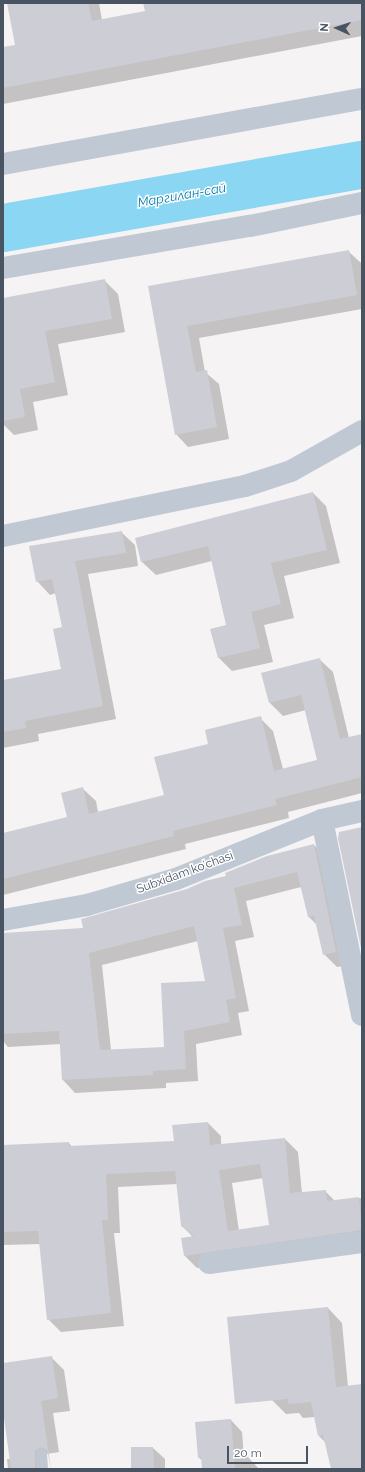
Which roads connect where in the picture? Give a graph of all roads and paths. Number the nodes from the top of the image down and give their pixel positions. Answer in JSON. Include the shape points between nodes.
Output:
{"nodes":[{"id":1,"x":362,"y":99,"type":"edge"},
{"id":2,"x":3,"y":164,"type":"edge"},
{"id":3,"x":362,"y":203,"type":"edge"},
{"id":4,"x":3,"y":268,"type":"edge"},
{"id":5,"x":362,"y":431,"type":"edge"},
{"id":6,"x":3,"y":536,"type":"edge"},
{"id":7,"x":362,"y":811,"type":"edge"},
{"id":8,"x":322,"y":820,"type":"junction"},
{"id":9,"x":3,"y":920,"type":"edge"},
{"id":10,"x":362,"y":1015,"type":"edge"},
{"id":11,"x":362,"y":1242,"type":"edge"},
{"id":12,"x":209,"y":1263,"type":"dead end"},
{"id":13,"x":41,"y":1454,"type":"dead end"},
{"id":14,"x":42,"y":1469,"type":"edge"}],
"edges":[{"from":1,"to":2,"type":"street"},
{"from":3,"to":4,"type":"street","via":[[250,226]]},
{"from":5,"to":6,"type":"street","via":[[291,471],[245,486]]},
{"from":7,"to":8,"type":"street","name":"Subxidam koʻchasi"},
{"from":8,"to":9,"type":"street","name":"Subxidam koʻchasi","via":[[176,879],[87,905]]},
{"from":8,"to":10,"type":"street"},
{"from":11,"to":12,"type":"street"},
{"from":13,"to":14,"type":"lane"}]}
